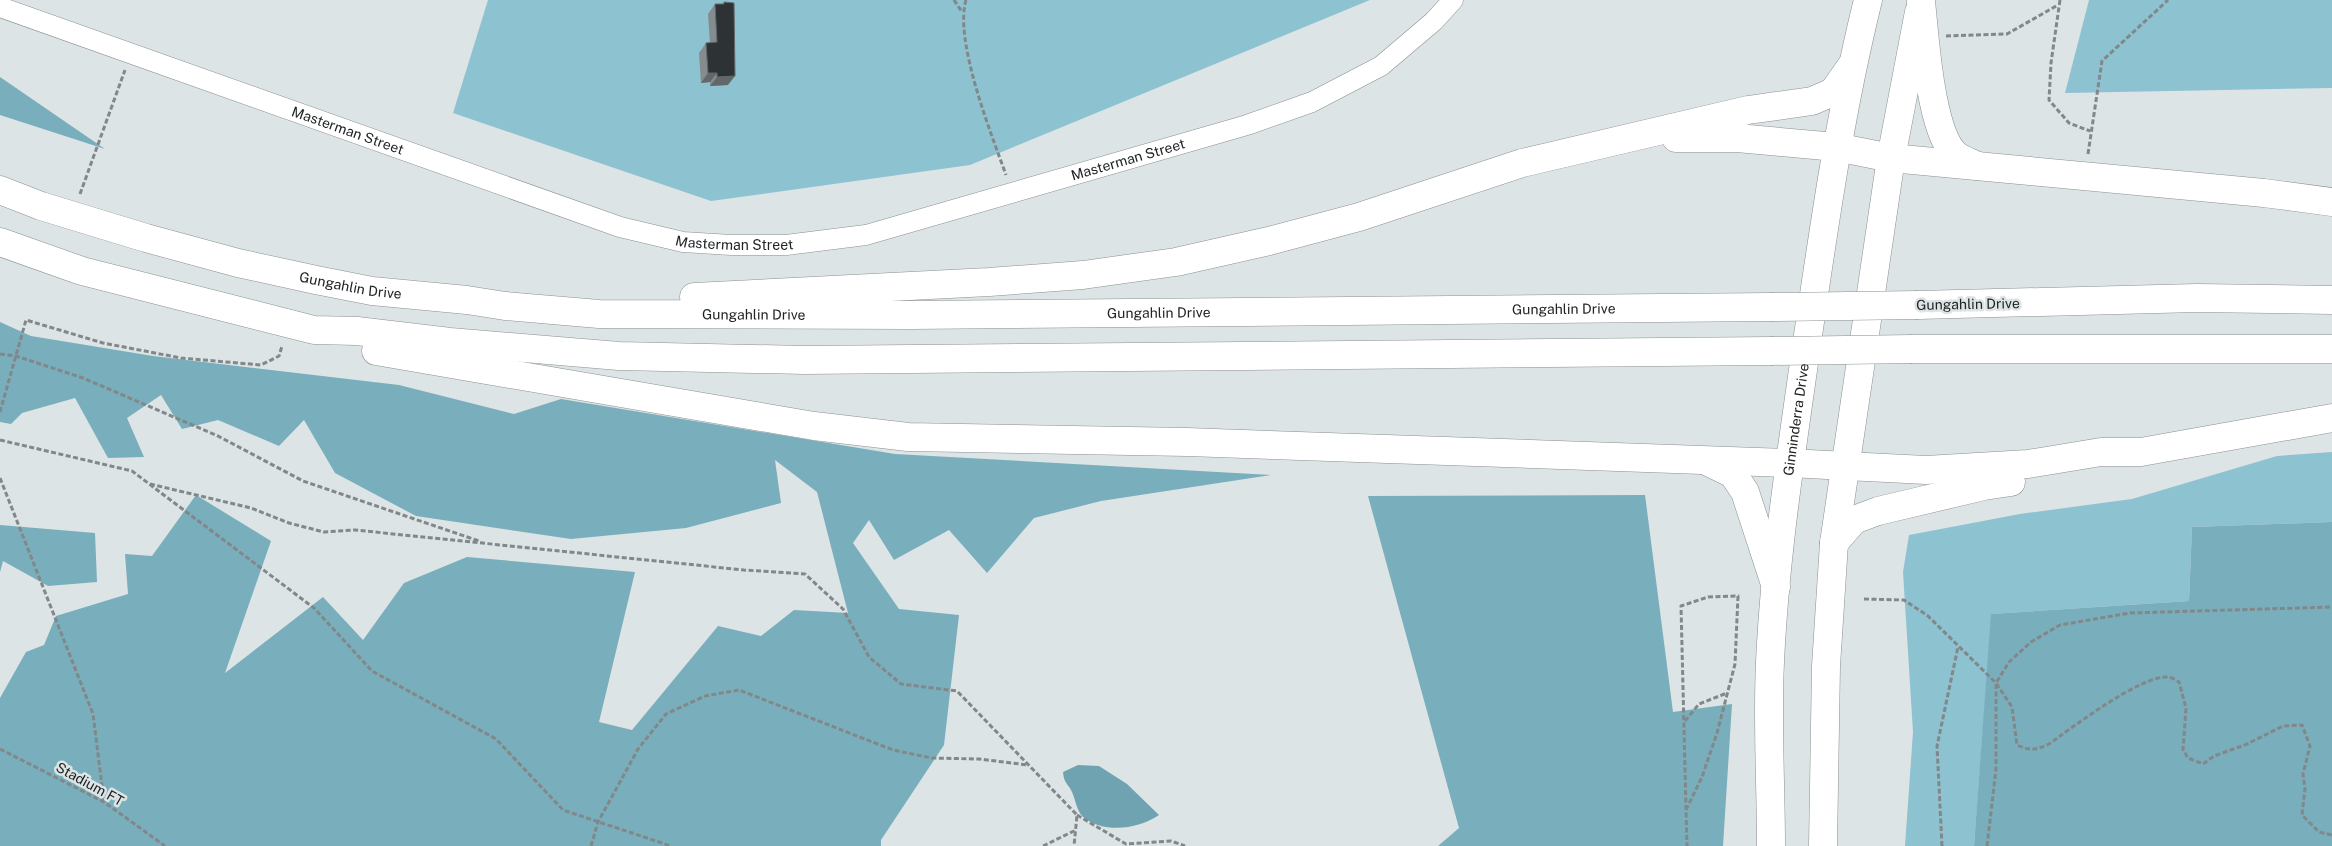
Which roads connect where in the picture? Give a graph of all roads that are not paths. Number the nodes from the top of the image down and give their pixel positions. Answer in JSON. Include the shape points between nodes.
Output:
{"nodes":[{"id":1,"x":1453,"y":0,"type":"edge"},
{"id":2,"x":1868,"y":0,"type":"edge"},
{"id":3,"x":1921,"y":1,"type":"edge"},
{"id":4,"x":0,"y":7,"type":"edge"},
{"id":5,"x":1852,"y":65,"type":"junction"},
{"id":6,"x":1624,"y":139,"type":"junction"},
{"id":7,"x":1836,"y":147,"type":"junction"},
{"id":8,"x":1891,"y":158,"type":"junction"},
{"id":9,"x":1981,"y":168,"type":"junction"},
{"id":10,"x":0,"y":190,"type":"edge"},
{"id":11,"x":2332,"y":202,"type":"edge"},
{"id":12,"x":0,"y":242,"type":"edge"},
{"id":13,"x":467,"y":300,"type":"junction"},
{"id":14,"x":2332,"y":300,"type":"edge"},
{"id":15,"x":301,"y":327,"type":"junction"},
{"id":16,"x":2332,"y":349,"type":"edge"},
{"id":17,"x":2332,"y":418,"type":"edge"},
{"id":18,"x":2141,"y":452,"type":"junction"},
{"id":19,"x":1705,"y":460,"type":"junction"},
{"id":20,"x":1790,"y":463,"type":"junction"},
{"id":21,"x":1846,"y":466,"type":"junction"},
{"id":22,"x":1834,"y":543,"type":"junction"},
{"id":23,"x":1776,"y":587,"type":"junction"},
{"id":24,"x":1771,"y":846,"type":"edge"},
{"id":25,"x":1823,"y":846,"type":"edge"}],
"edges":[{"from":1,"to":4,"type":"street","name":"Masterman Street","via":[[1434,21],[1381,66],[1312,102],[1247,124],[866,235],[786,246],[683,242],[620,227]]},
{"from":2,"to":5,"type":"main road","name":"Ginninderra Drive"},
{"from":3,"to":8,"type":"main road"},
{"from":3,"to":9,"type":"main road","via":[[1929,85],[1944,135],[1956,155]]},
{"from":5,"to":6,"type":"main road","via":[[1833,92],[1812,101],[1748,110]]},
{"from":5,"to":7,"type":"main road","name":"Ginninderra Drive"},
{"from":6,"to":7,"type":"main road","via":[[1737,138]]},
{"from":6,"to":13,"type":"main road","via":[[1522,163],[1359,217],[1269,241],[1176,262],[1083,275],[707,298],[556,296]]},
{"from":7,"to":8,"type":"main road"},
{"from":7,"to":20,"type":"main road","name":"Ginninderra Drive"},
{"from":8,"to":9,"type":"main road"},
{"from":8,"to":21,"type":"main road"},
{"from":9,"to":11,"type":"main road"},
{"from":10,"to":13,"type":"main road","name":"Gungahlin Drive","via":[[72,215],[238,263],[372,291]]},
{"from":12,"to":15,"type":"main road","via":[[82,271]]},
{"from":13,"to":14,"type":"main road","name":"Gungahlin Drive","bridge":true,"via":[[599,314],[709,316],[1918,306],[2197,298]]},
{"from":15,"to":16,"type":"main road","bridge":true,"via":[[610,355],[714,359],[1912,348]]},
{"from":15,"to":19,"type":"main road","via":[[354,346],[445,363],[814,426],[908,437]]},
{"from":17,"to":18,"type":"main road"},
{"from":18,"to":21,"type":"main road","via":[[2101,452],[2028,464],[1970,469]]},
{"from":18,"to":22,"type":"main road","via":[[2098,470],[1984,486],[1878,510],[1854,520]]},
{"from":19,"to":20,"type":"main road"},
{"from":19,"to":23,"type":"main road","via":[[1733,474],[1745,492]]},
{"from":20,"to":21,"type":"main road"},
{"from":20,"to":23,"type":"main road","name":"Ginninderra Drive"},
{"from":21,"to":22,"type":"main road"},
{"from":22,"to":25,"type":"main road","via":[[1826,666]]},
{"from":23,"to":24,"type":"main road","name":"Ginninderra Drive","via":[[1770,663]]}]}
